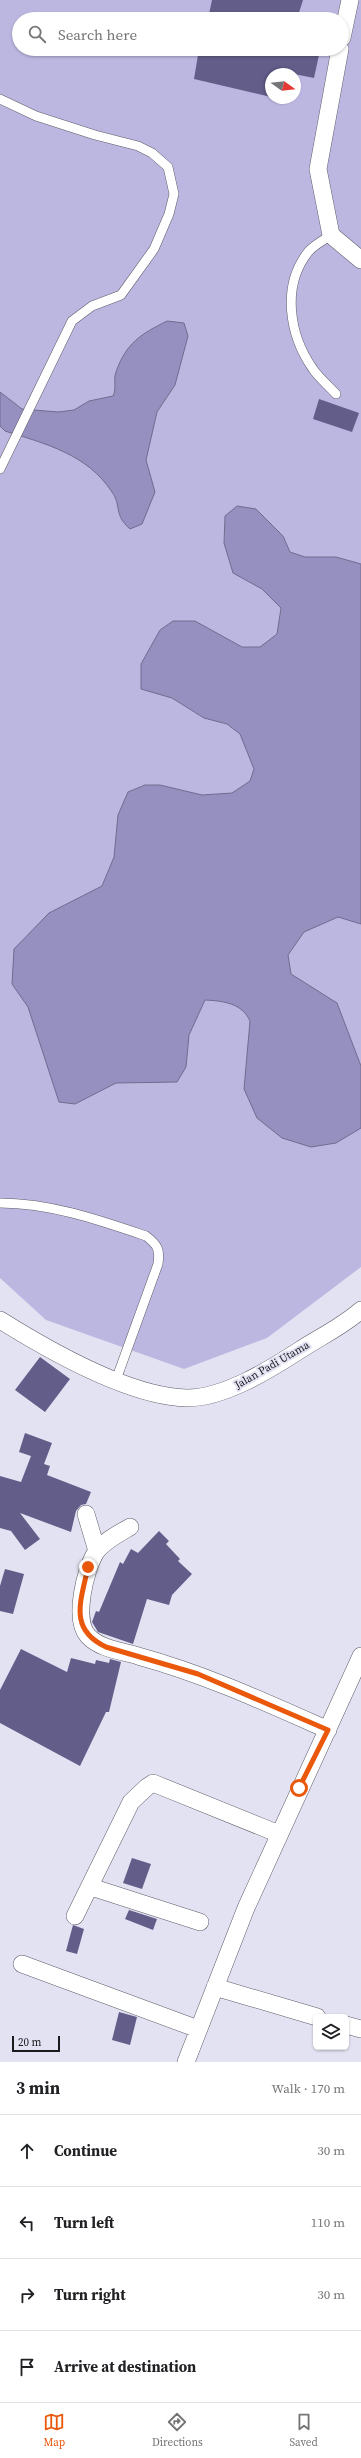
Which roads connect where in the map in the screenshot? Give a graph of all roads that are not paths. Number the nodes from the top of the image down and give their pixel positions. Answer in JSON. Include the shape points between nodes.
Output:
{"nodes":[{"id":1,"x":350,"y":0,"type":"edge"},
{"id":2,"x":347,"y":12,"type":"edge"},
{"id":3,"x":339,"y":56,"type":"edge"},
{"id":4,"x":0,"y":99,"type":"edge"},
{"id":5,"x":332,"y":235,"type":"junction"},
{"id":6,"x":361,"y":260,"type":"edge"},
{"id":7,"x":336,"y":394,"type":"dead end"},
{"id":8,"x":0,"y":469,"type":"edge"},
{"id":9,"x":0,"y":1203,"type":"edge"},
{"id":10,"x":361,"y":1310,"type":"edge"},
{"id":11,"x":0,"y":1320,"type":"edge"},
{"id":12,"x":116,"y":1380,"type":"junction"},
{"id":13,"x":86,"y":1514,"type":"dead end"},
{"id":14,"x":130,"y":1527,"type":"dead end"},
{"id":15,"x":97,"y":1551,"type":"junction"},
{"id":16,"x":361,"y":1656,"type":"edge"},
{"id":17,"x":328,"y":1730,"type":"junction"},
{"id":18,"x":279,"y":1834,"type":"junction"},
{"id":19,"x":91,"y":1887,"type":"junction"},
{"id":20,"x":75,"y":1916,"type":"dead end"},
{"id":21,"x":200,"y":1922,"type":"dead end"},
{"id":22,"x":22,"y":1964,"type":"dead end"},
{"id":23,"x":215,"y":1987,"type":"junction"},
{"id":24,"x":313,"y":2016,"type":"edge"},
{"id":25,"x":349,"y":2026,"type":"edge"},
{"id":26,"x":198,"y":2029,"type":"junction"},
{"id":27,"x":361,"y":2029,"type":"edge"},
{"id":28,"x":186,"y":2062,"type":"edge"}],
"edges":[{"from":1,"to":2,"type":"street"},
{"from":3,"to":5,"type":"street","via":[[318,169]]},
{"from":4,"to":8,"type":"lane","via":[[36,116],[138,146],[152,153],[168,167],[174,194],[169,214],[154,249],[121,295],[92,306],[72,321]]},
{"from":5,"to":6,"type":"street"},
{"from":5,"to":7,"type":"lane","via":[[310,250],[296,271],[290,304],[295,334],[313,369]]},
{"from":9,"to":12,"type":"lane","via":[[28,1203],[62,1210],[146,1236],[157,1244],[158,1264]]},
{"from":10,"to":12,"type":"street","name":"Jalan Padi Utama","via":[[286,1359],[228,1390],[187,1398],[144,1390]]},
{"from":11,"to":12,"type":"street","name":"Jalan Padi Utama","via":[[29,1339],[96,1373]]},
{"from":13,"to":15,"type":"street"},
{"from":14,"to":15,"type":"street","via":[[110,1539]]},
{"from":15,"to":17,"type":"street","via":[[88,1567],[80,1614],[81,1627],[94,1641],[106,1647],[198,1674]]},
{"from":16,"to":17,"type":"street"},
{"from":17,"to":18,"type":"street"},
{"from":18,"to":19,"type":"street","via":[[153,1783],[131,1802]]},
{"from":18,"to":23,"type":"street"},
{"from":19,"to":20,"type":"street"},
{"from":19,"to":21,"type":"street"},
{"from":22,"to":26,"type":"street"},
{"from":23,"to":24,"type":"street"},
{"from":23,"to":26,"type":"street"},
{"from":25,"to":27,"type":"street"},
{"from":26,"to":28,"type":"street"}]}
